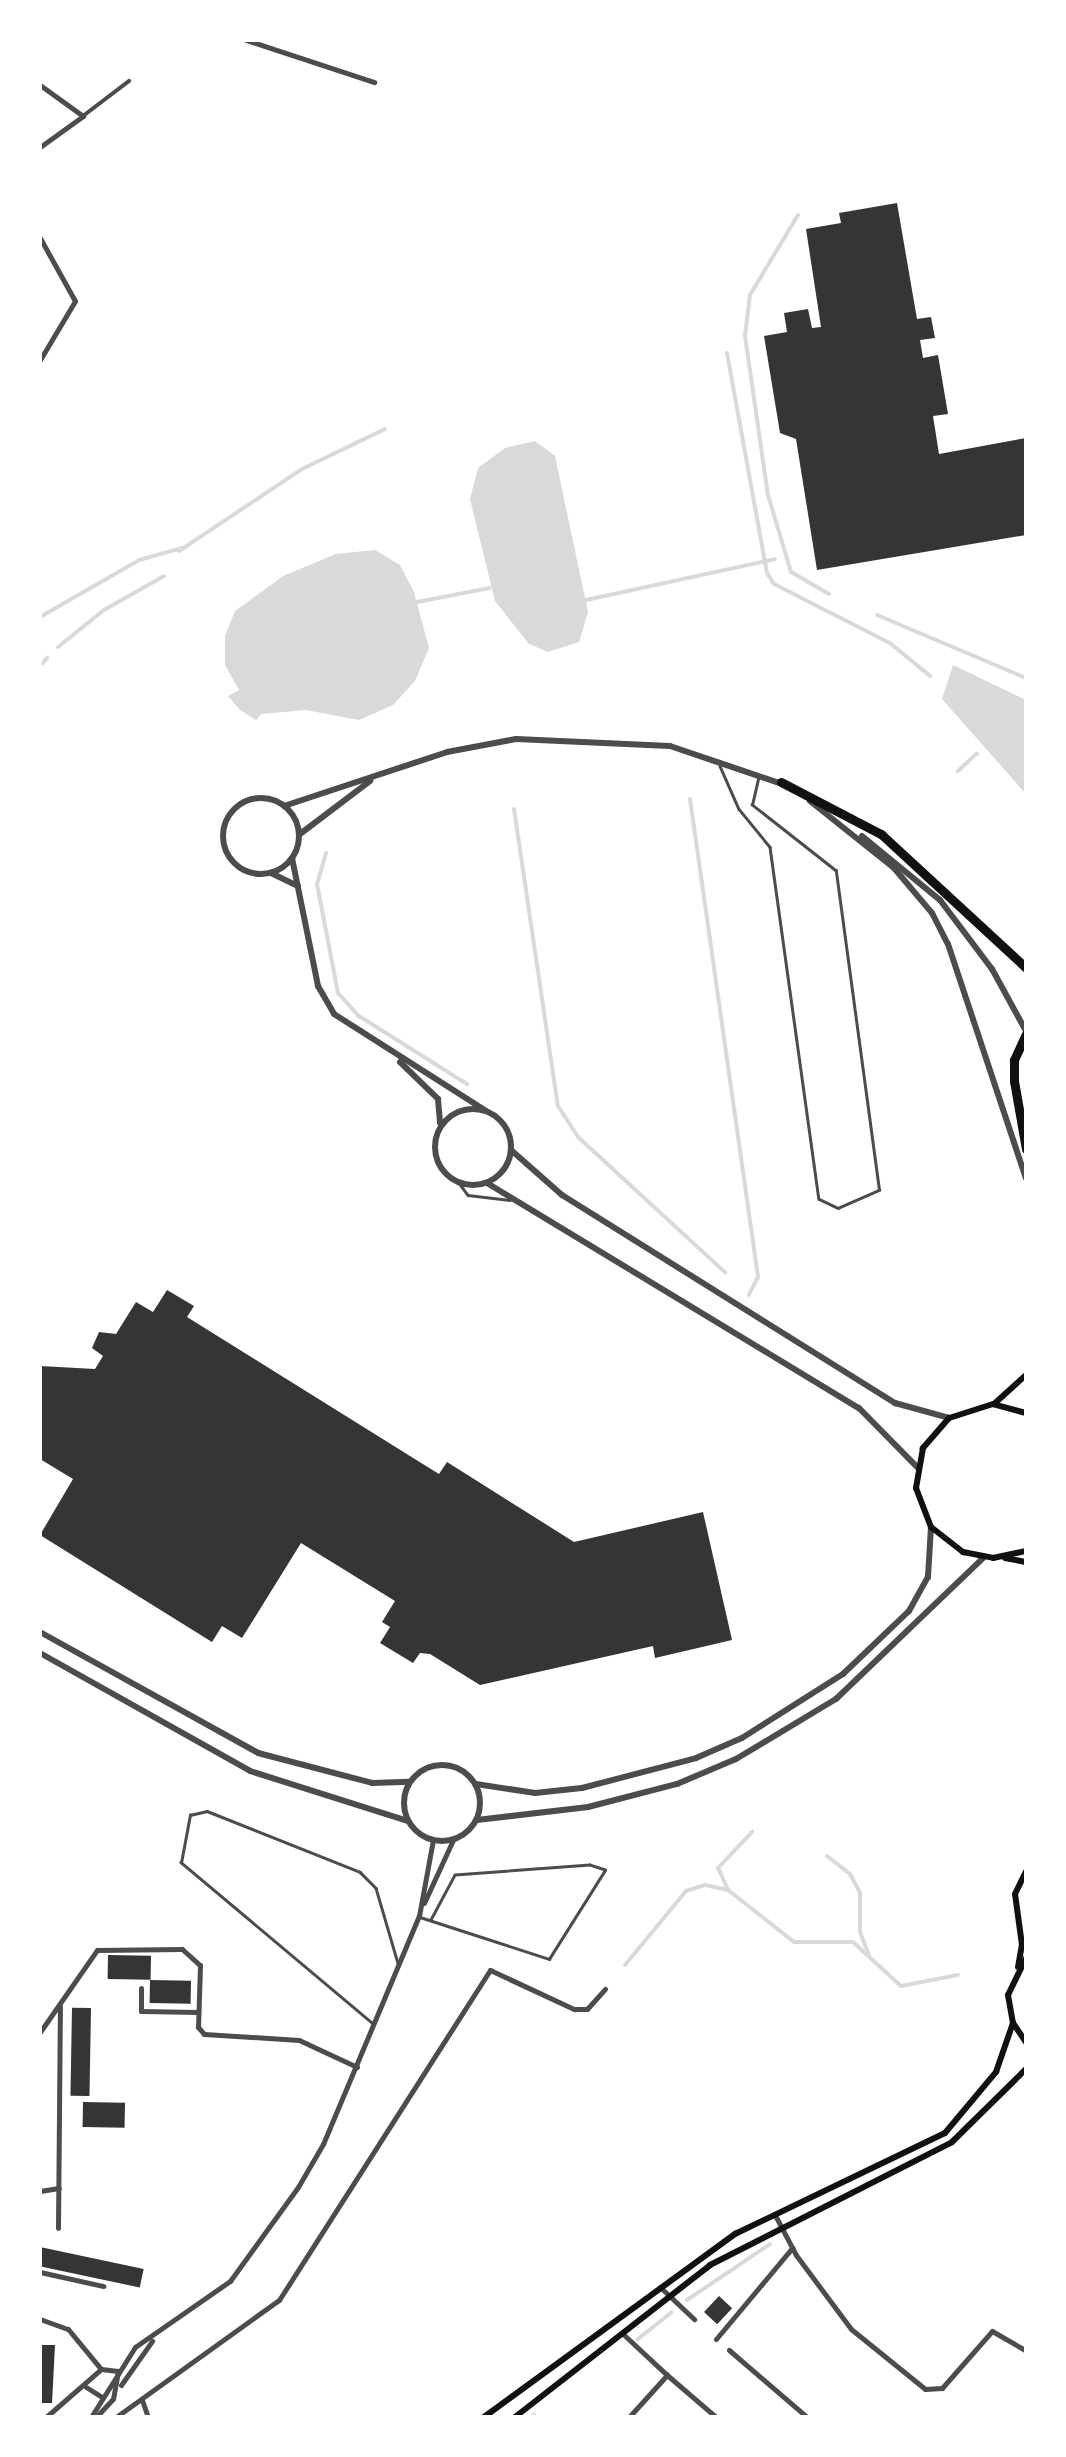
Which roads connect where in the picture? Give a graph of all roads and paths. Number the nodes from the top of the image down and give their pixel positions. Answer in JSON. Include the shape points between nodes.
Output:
{"nodes":[{"id":1,"x":246,"y":40,"type":"edge"},
{"id":2,"x":266,"y":43,"type":"edge"},
{"id":3,"x":129,"y":81,"type":"dead end"},
{"id":4,"x":374,"y":82,"type":"dead end"},
{"id":5,"x":40,"y":85,"type":"edge"},
{"id":6,"x":83,"y":116,"type":"junction"},
{"id":7,"x":40,"y":147,"type":"edge"},
{"id":8,"x":40,"y":238,"type":"edge"},
{"id":9,"x":40,"y":360,"type":"edge"},
{"id":10,"x":719,"y":759,"type":"junction"},
{"id":11,"x":761,"y":774,"type":"junction"},
{"id":12,"x":378,"y":776,"type":"junction"},
{"id":13,"x":780,"y":782,"type":"junction"},
{"id":14,"x":284,"y":806,"type":"junction"},
{"id":15,"x":832,"y":816,"type":"junction"},
{"id":16,"x":299,"y":834,"type":"junction"},
{"id":17,"x":292,"y":858,"type":"junction"},
{"id":18,"x":271,"y":873,"type":"junction"},
{"id":19,"x":299,"y":887,"type":"junction"},
{"id":20,"x":1026,"y":968,"type":"edge"},
{"id":21,"x":1026,"y":1033,"type":"edge"},
{"id":22,"x":388,"y":1052,"type":"junction"},
{"id":23,"x":486,"y":1111,"type":"junction"},
{"id":24,"x":440,"y":1126,"type":"junction"},
{"id":25,"x":1026,"y":1149,"type":"edge"},
{"id":26,"x":511,"y":1150,"type":"junction"},
{"id":27,"x":1026,"y":1178,"type":"edge"},
{"id":28,"x":460,"y":1183,"type":"junction"},
{"id":29,"x":487,"y":1183,"type":"junction"},
{"id":30,"x":516,"y":1198,"type":"junction"},
{"id":31,"x":1026,"y":1375,"type":"edge"},
{"id":32,"x":993,"y":1404,"type":"junction"},
{"id":33,"x":1026,"y":1413,"type":"edge"},
{"id":34,"x":949,"y":1418,"type":"junction"},
{"id":35,"x":917,"y":1467,"type":"junction"},
{"id":36,"x":931,"y":1527,"type":"junction"},
{"id":37,"x":1026,"y":1550,"type":"edge"},
{"id":38,"x":982,"y":1558,"type":"junction"},
{"id":39,"x":1004,"y":1558,"type":"junction"},
{"id":40,"x":1026,"y":1562,"type":"edge"},
{"id":41,"x":40,"y":1632,"type":"edge"},
{"id":42,"x":40,"y":1653,"type":"edge"},
{"id":43,"x":410,"y":1782,"type":"junction"},
{"id":44,"x":476,"y":1784,"type":"junction"},
{"id":45,"x":477,"y":1820,"type":"junction"},
{"id":46,"x":408,"y":1822,"type":"junction"},
{"id":47,"x":433,"y":1840,"type":"junction"},
{"id":48,"x":453,"y":1840,"type":"junction"},
{"id":49,"x":1026,"y":1871,"type":"edge"},
{"id":50,"x":420,"y":1913,"type":"junction"},
{"id":51,"x":432,"y":1920,"type":"junction"},
{"id":52,"x":1026,"y":1958,"type":"edge"},
{"id":53,"x":399,"y":1966,"type":"junction"},
{"id":54,"x":1018,"y":1968,"type":"junction"},
{"id":55,"x":141,"y":1988,"type":"dead end"},
{"id":56,"x":605,"y":1989,"type":"dead end"},
{"id":57,"x":60,"y":2003,"type":"junction"},
{"id":58,"x":198,"y":2012,"type":"junction"},
{"id":59,"x":1012,"y":2023,"type":"junction"},
{"id":60,"x":374,"y":2025,"type":"junction"},
{"id":61,"x":40,"y":2032,"type":"edge"},
{"id":62,"x":1026,"y":2042,"type":"edge"},
{"id":63,"x":356,"y":2067,"type":"junction"},
{"id":64,"x":1026,"y":2070,"type":"edge"},
{"id":65,"x":59,"y":2188,"type":"junction"},
{"id":66,"x":40,"y":2191,"type":"edge"},
{"id":67,"x":775,"y":2214,"type":"junction"},
{"id":68,"x":780,"y":2225,"type":"junction"},
{"id":69,"x":58,"y":2228,"type":"dead end"},
{"id":70,"x":792,"y":2248,"type":"junction"},
{"id":71,"x":40,"y":2272,"type":"edge"},
{"id":72,"x":103,"y":2286,"type":"dead end"},
{"id":73,"x":660,"y":2287,"type":"junction"},
{"id":74,"x":670,"y":2296,"type":"junction"},
{"id":75,"x":40,"y":2319,"type":"edge"},
{"id":76,"x":694,"y":2319,"type":"dead end"},
{"id":77,"x":623,"y":2334,"type":"junction"},
{"id":78,"x":157,"y":2335,"type":"junction"},
{"id":79,"x":716,"y":2339,"type":"dead end"},
{"id":80,"x":729,"y":2350,"type":"dead end"},
{"id":81,"x":1026,"y":2351,"type":"edge"},
{"id":82,"x":101,"y":2369,"type":"junction"},
{"id":83,"x":118,"y":2370,"type":"junction"},
{"id":84,"x":666,"y":2374,"type":"junction"},
{"id":85,"x":86,"y":2387,"type":"junction"},
{"id":86,"x":102,"y":2397,"type":"junction"},
{"id":87,"x":113,"y":2399,"type":"junction"},
{"id":88,"x":142,"y":2400,"type":"junction"},
{"id":89,"x":46,"y":2417,"type":"edge"},
{"id":90,"x":94,"y":2417,"type":"edge"},
{"id":91,"x":116,"y":2417,"type":"edge"},
{"id":92,"x":148,"y":2417,"type":"edge"},
{"id":93,"x":484,"y":2417,"type":"edge"},
{"id":94,"x":515,"y":2417,"type":"edge"},
{"id":95,"x":629,"y":2417,"type":"edge"},
{"id":96,"x":716,"y":2417,"type":"edge"},
{"id":97,"x":807,"y":2417,"type":"edge"}],
"edges":[{"from":1,"to":2,"type":"street"},
{"from":2,"to":4,"type":"street"},
{"from":3,"to":6,"type":"street"},
{"from":5,"to":6,"type":"street"},
{"from":6,"to":7,"type":"street"},
{"from":8,"to":9,"type":"street","via":[[46,259],[74,295]]},
{"from":10,"to":11,"type":"street"},
{"from":10,"to":11,"type":"lane","via":[[739,809],[770,846],[819,1199],[830,1210],[880,1190],[836,871],[752,805]]},
{"from":10,"to":12,"type":"street","via":[[620,739],[516,739],[446,752]]},
{"from":11,"to":13,"type":"street"},
{"from":12,"to":14,"type":"street"},
{"from":12,"to":16,"type":"street"},
{"from":13,"to":15,"type":"street"},
{"from":13,"to":20,"type":"highway","via":[[881,834]]},
{"from":14,"to":16,"type":"street"},
{"from":14,"to":18,"type":"street","via":[[254,798],[224,824],[224,846],[234,864],[248,873]]},
{"from":15,"to":21,"type":"street","via":[[940,900]]},
{"from":15,"to":27,"type":"street","via":[[894,868],[932,913]]},
{"from":16,"to":17,"type":"street"},
{"from":17,"to":18,"type":"street"},
{"from":17,"to":19,"type":"street"},
{"from":18,"to":19,"type":"street"},
{"from":19,"to":22,"type":"street","via":[[325,1001]]},
{"from":21,"to":25,"type":"highway","via":[[1014,1060]]},
{"from":22,"to":23,"type":"street"},
{"from":22,"to":24,"type":"street","via":[[432,1090]]},
{"from":23,"to":24,"type":"street","via":[[460,1110]]},
{"from":23,"to":26,"type":"street","via":[[505,1126]]},
{"from":24,"to":28,"type":"street","via":[[437,1162]]},
{"from":26,"to":29,"type":"street","via":[[508,1164]]},
{"from":26,"to":34,"type":"street","via":[[562,1195],[895,1403]]},
{"from":28,"to":29,"type":"street"},
{"from":28,"to":30,"type":"lane","via":[[468,1195],[484,1200]]},
{"from":29,"to":30,"type":"street"},
{"from":30,"to":35,"type":"street","via":[[859,1408]]},
{"from":31,"to":32,"type":"main road"},
{"from":32,"to":33,"type":"main road"},
{"from":32,"to":34,"type":"main road"},
{"from":34,"to":35,"type":"main road","via":[[934,1431]]},
{"from":35,"to":36,"type":"main road","via":[[916,1488]]},
{"from":36,"to":38,"type":"main road"},
{"from":36,"to":44,"type":"street","via":[[928,1576],[910,1611],[844,1674],[742,1738],[696,1758],[582,1788],[535,1793]]},
{"from":37,"to":39,"type":"main road"},
{"from":38,"to":39,"type":"main road"},
{"from":38,"to":45,"type":"street","via":[[836,1699],[736,1759],[677,1784],[588,1807]]},
{"from":39,"to":40,"type":"main road"},
{"from":41,"to":43,"type":"street","via":[[258,1754],[372,1783]]},
{"from":42,"to":46,"type":"street","via":[[250,1771]]},
{"from":43,"to":44,"type":"street","via":[[442,1764]]},
{"from":43,"to":46,"type":"street"},
{"from":44,"to":45,"type":"street"},
{"from":45,"to":48,"type":"street"},
{"from":46,"to":47,"type":"street"},
{"from":47,"to":48,"type":"street"},
{"from":47,"to":50,"type":"street"},
{"from":48,"to":50,"type":"street"},
{"from":49,"to":54,"type":"main road","via":[[1015,1894]]},
{"from":50,"to":51,"type":"lane"},
{"from":50,"to":53,"type":"street"},
{"from":51,"to":51,"type":"lane","via":[[550,1959],[605,1870],[590,1864],[455,1874]]},
{"from":52,"to":54,"type":"main road"},
{"from":53,"to":60,"type":"street"},
{"from":53,"to":60,"type":"lane","via":[[371,1880],[207,1811],[193,1812],[181,1863]]},
{"from":54,"to":59,"type":"main road","via":[[1008,1995]]},
{"from":55,"to":58,"type":"street","via":[[141,2011]]},
{"from":56,"to":88,"type":"street","via":[[588,2009],[574,2009],[490,1970],[280,2300]]},
{"from":57,"to":58,"type":"street","via":[[102,1948],[182,1949],[200,1966]]},
{"from":57,"to":61,"type":"street"},
{"from":57,"to":65,"type":"street"},
{"from":58,"to":63,"type":"street","via":[[198,2027],[213,2038],[300,2040]]},
{"from":59,"to":62,"type":"main road"},
{"from":59,"to":67,"type":"main road","via":[[996,2072],[945,2133]]},
{"from":60,"to":63,"type":"street"},
{"from":63,"to":78,"type":"street","via":[[323,2144],[244,2267]]},
{"from":64,"to":68,"type":"main road","via":[[952,2142]]},
{"from":65,"to":66,"type":"street"},
{"from":65,"to":69,"type":"street"},
{"from":67,"to":68,"type":"street"},
{"from":67,"to":73,"type":"main road"},
{"from":68,"to":70,"type":"street"},
{"from":68,"to":74,"type":"main road"},
{"from":70,"to":79,"type":"street"},
{"from":70,"to":81,"type":"street","via":[[851,2329],[925,2389],[942,2388],[992,2331]]},
{"from":71,"to":72,"type":"street"},
{"from":73,"to":74,"type":"street"},
{"from":73,"to":93,"type":"main road"},
{"from":74,"to":76,"type":"street"},
{"from":74,"to":77,"type":"main road"},
{"from":75,"to":82,"type":"street","via":[[68,2330]]},
{"from":77,"to":84,"type":"street"},
{"from":77,"to":94,"type":"main road"},
{"from":78,"to":83,"type":"street","via":[[136,2346]]},
{"from":78,"to":87,"type":"street"},
{"from":80,"to":97,"type":"street"},
{"from":82,"to":83,"type":"street"},
{"from":82,"to":85,"type":"street"},
{"from":83,"to":86,"type":"street"},
{"from":83,"to":87,"type":"street"},
{"from":84,"to":95,"type":"street"},
{"from":84,"to":96,"type":"street"},
{"from":85,"to":86,"type":"street"},
{"from":85,"to":89,"type":"street"},
{"from":86,"to":90,"type":"street"},
{"from":87,"to":90,"type":"street"},
{"from":88,"to":91,"type":"street"},
{"from":88,"to":92,"type":"street"}]}
